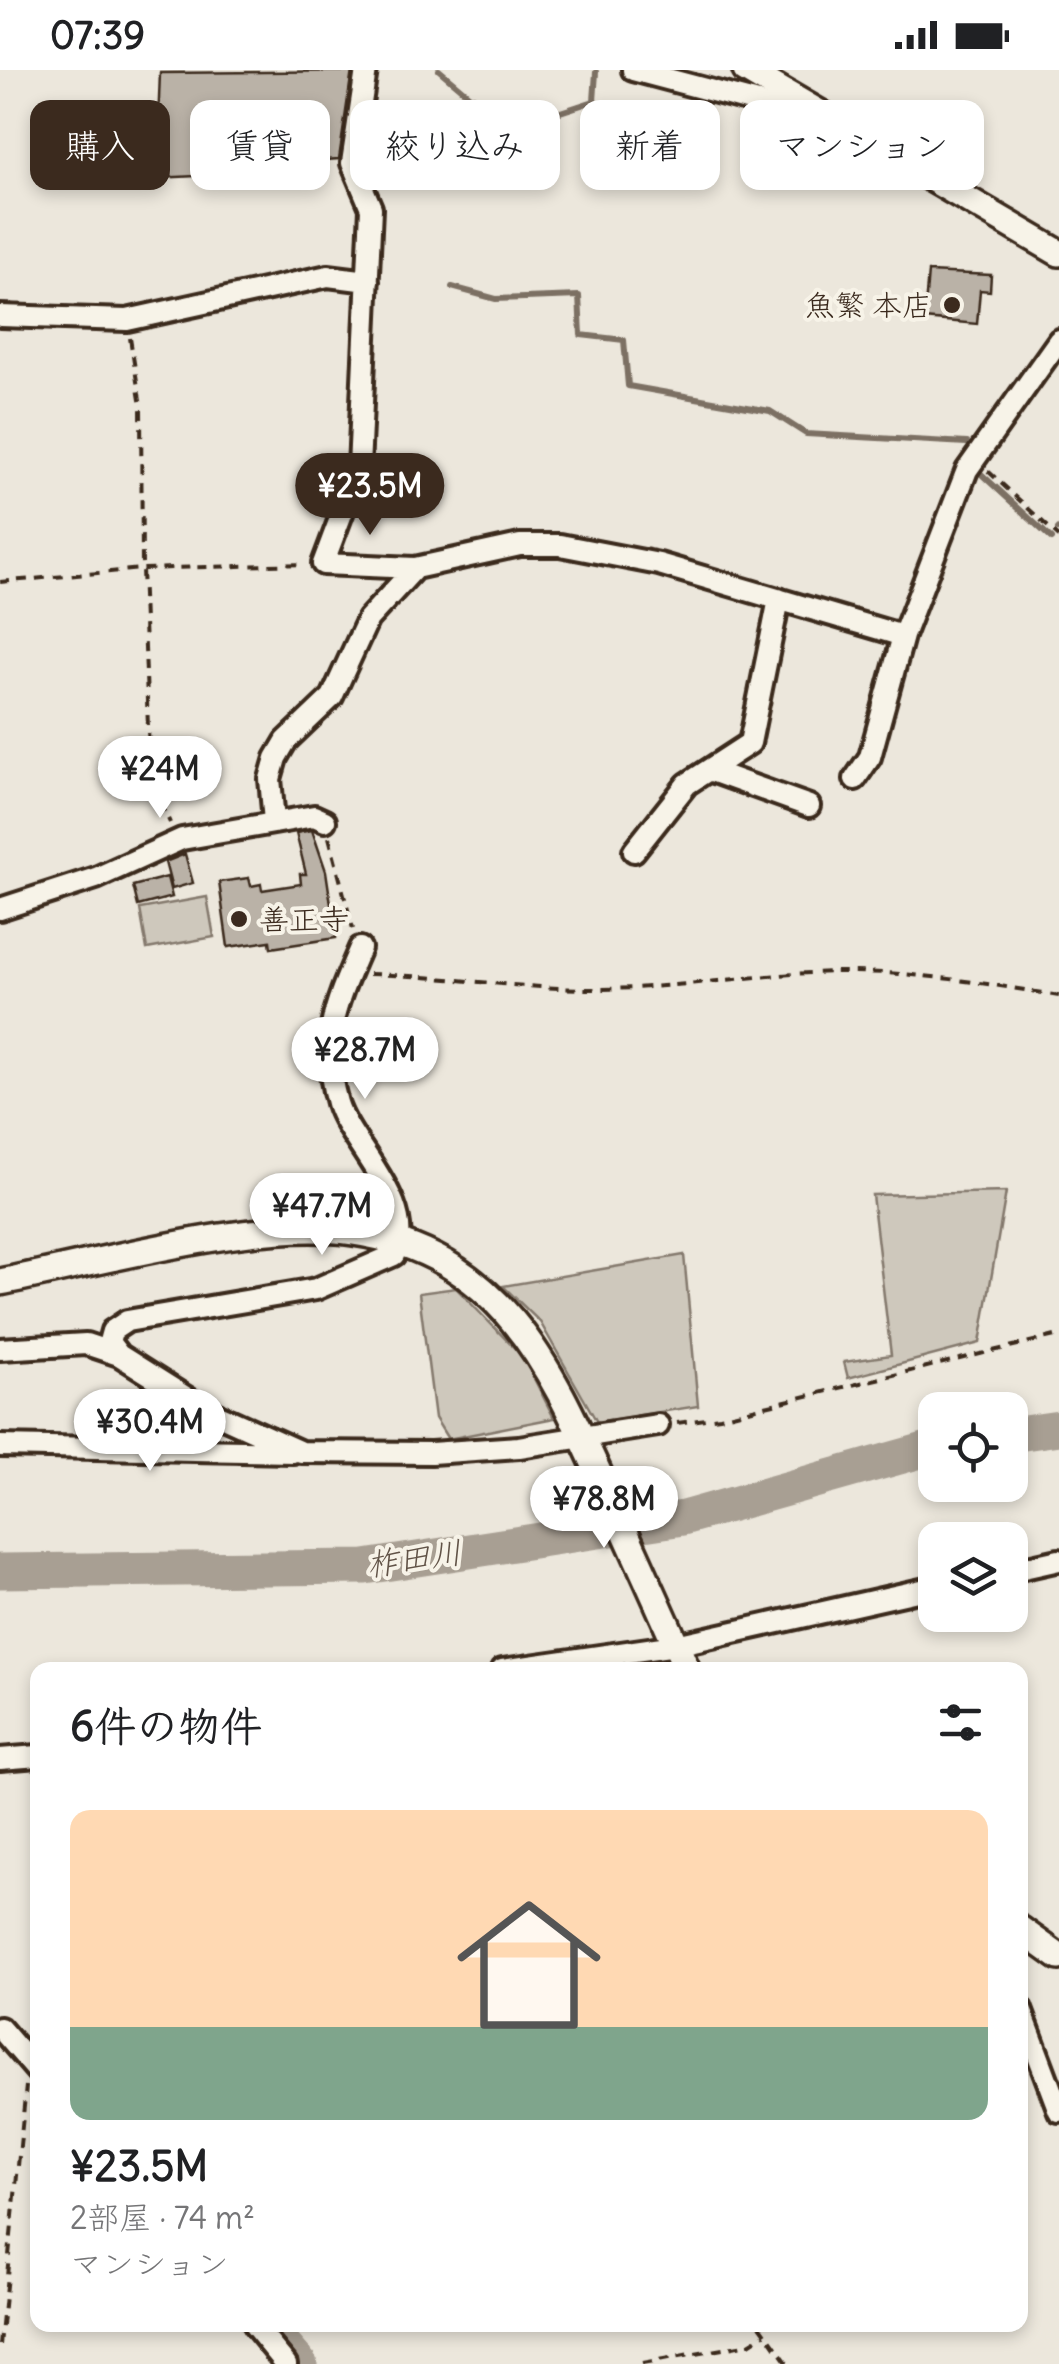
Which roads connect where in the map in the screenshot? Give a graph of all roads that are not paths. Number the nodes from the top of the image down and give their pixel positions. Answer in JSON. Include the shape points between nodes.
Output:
{"nodes":[{"id":1,"x":366,"y":70,"type":"edge"},
{"id":2,"x":633,"y":70,"type":"edge"},
{"id":3,"x":746,"y":70,"type":"edge"},
{"id":4,"x":743,"y":100,"type":"edge"},
{"id":5,"x":795,"y":100,"type":"edge"},
{"id":6,"x":947,"y":190,"type":"edge"},
{"id":7,"x":1059,"y":253,"type":"edge"},
{"id":8,"x":368,"y":281,"type":"junction"},
{"id":9,"x":0,"y":316,"type":"edge"},
{"id":10,"x":1059,"y":340,"type":"edge"},
{"id":11,"x":414,"y":568,"type":"junction"},
{"id":12,"x":779,"y":600,"type":"junction"},
{"id":13,"x":902,"y":636,"type":"junction"},
{"id":14,"x":709,"y":770,"type":"junction"},
{"id":15,"x":855,"y":779,"type":"dead end"},
{"id":16,"x":809,"y":806,"type":"dead end"},
{"id":17,"x":274,"y":821,"type":"junction"},
{"id":18,"x":326,"y":821,"type":"road end"},
{"id":19,"x":634,"y":852,"type":"dead end"},
{"id":20,"x":0,"y":909,"type":"edge"},
{"id":21,"x":360,"y":948,"type":"road end"},
{"id":22,"x":400,"y":1244,"type":"junction"},
{"id":23,"x":0,"y":1282,"type":"edge"},
{"id":24,"x":0,"y":1350,"type":"edge"},
{"id":25,"x":119,"y":1355,"type":"junction"},
{"id":26,"x":658,"y":1425,"type":"road end"},
{"id":27,"x":581,"y":1434,"type":"junction"},
{"id":28,"x":0,"y":1446,"type":"edge"},
{"id":29,"x":301,"y":1452,"type":"junction"},
{"id":30,"x":1059,"y":1560,"type":"edge"},
{"id":31,"x":1028,"y":1567,"type":"edge"},
{"id":32,"x":918,"y":1592,"type":"edge"},
{"id":33,"x":676,"y":1645,"type":"junction"},
{"id":34,"x":558,"y":1662,"type":"edge"},
{"id":35,"x":683,"y":1662,"type":"edge"},
{"id":36,"x":30,"y":1757,"type":"edge"},
{"id":37,"x":0,"y":1759,"type":"edge"},
{"id":38,"x":1028,"y":1935,"type":"edge"},
{"id":39,"x":1059,"y":1957,"type":"edge"},
{"id":40,"x":0,"y":2028,"type":"edge"},
{"id":41,"x":1028,"y":2028,"type":"edge"},
{"id":42,"x":30,"y":2063,"type":"edge"},
{"id":43,"x":1059,"y":2111,"type":"edge"},
{"id":44,"x":260,"y":2332,"type":"edge"},
{"id":45,"x":286,"y":2364,"type":"edge"}],
"edges":[{"from":1,"to":8,"type":"street","via":[[352,162],[371,208]]},
{"from":2,"to":4,"type":"street"},
{"from":3,"to":5,"type":"main road"},
{"from":6,"to":7,"type":"main road"},
{"from":8,"to":9,"type":"street","via":[[328,276],[127,320]]},
{"from":8,"to":11,"type":"street","via":[[359,468],[323,564]]},
{"from":10,"to":13,"type":"street","via":[[975,456]]},
{"from":11,"to":12,"type":"street","via":[[520,545],[560,545],[659,564]]},
{"from":11,"to":17,"type":"street","via":[[368,618],[332,697],[276,758],[270,779]]},
{"from":12,"to":13,"type":"street"},
{"from":12,"to":14,"type":"street","via":[[750,744]]},
{"from":13,"to":15,"type":"street","via":[[870,756]]},
{"from":14,"to":16,"type":"street"},
{"from":14,"to":19,"type":"street","via":[[687,784]]},
{"from":17,"to":18,"type":"street"},
{"from":17,"to":20,"type":"street","via":[[182,838],[96,878]]},
{"from":21,"to":22,"type":"street","via":[[332,1011],[337,1103],[381,1177]]},
{"from":22,"to":23,"type":"main road","via":[[353,1232],[296,1230]]},
{"from":22,"to":25,"type":"street","via":[[394,1255],[316,1289],[127,1320],[112,1332]]},
{"from":22,"to":27,"type":"main road","via":[[461,1272],[499,1303],[528,1335]]},
{"from":24,"to":25,"type":"street","via":[[86,1344]]},
{"from":25,"to":29,"type":"street","via":[[204,1408]]},
{"from":26,"to":27,"type":"street"},
{"from":27,"to":29,"type":"street","via":[[448,1452]]},
{"from":27,"to":33,"type":"main road"},
{"from":28,"to":29,"type":"street"},
{"from":30,"to":31,"type":"street"},
{"from":32,"to":33,"type":"street"},
{"from":33,"to":34,"type":"street"},
{"from":33,"to":35,"type":"main road"},
{"from":36,"to":37,"type":"street"},
{"from":38,"to":39,"type":"main road"},
{"from":40,"to":42,"type":"street"},
{"from":41,"to":43,"type":"street"},
{"from":44,"to":45,"type":"street"}]}
